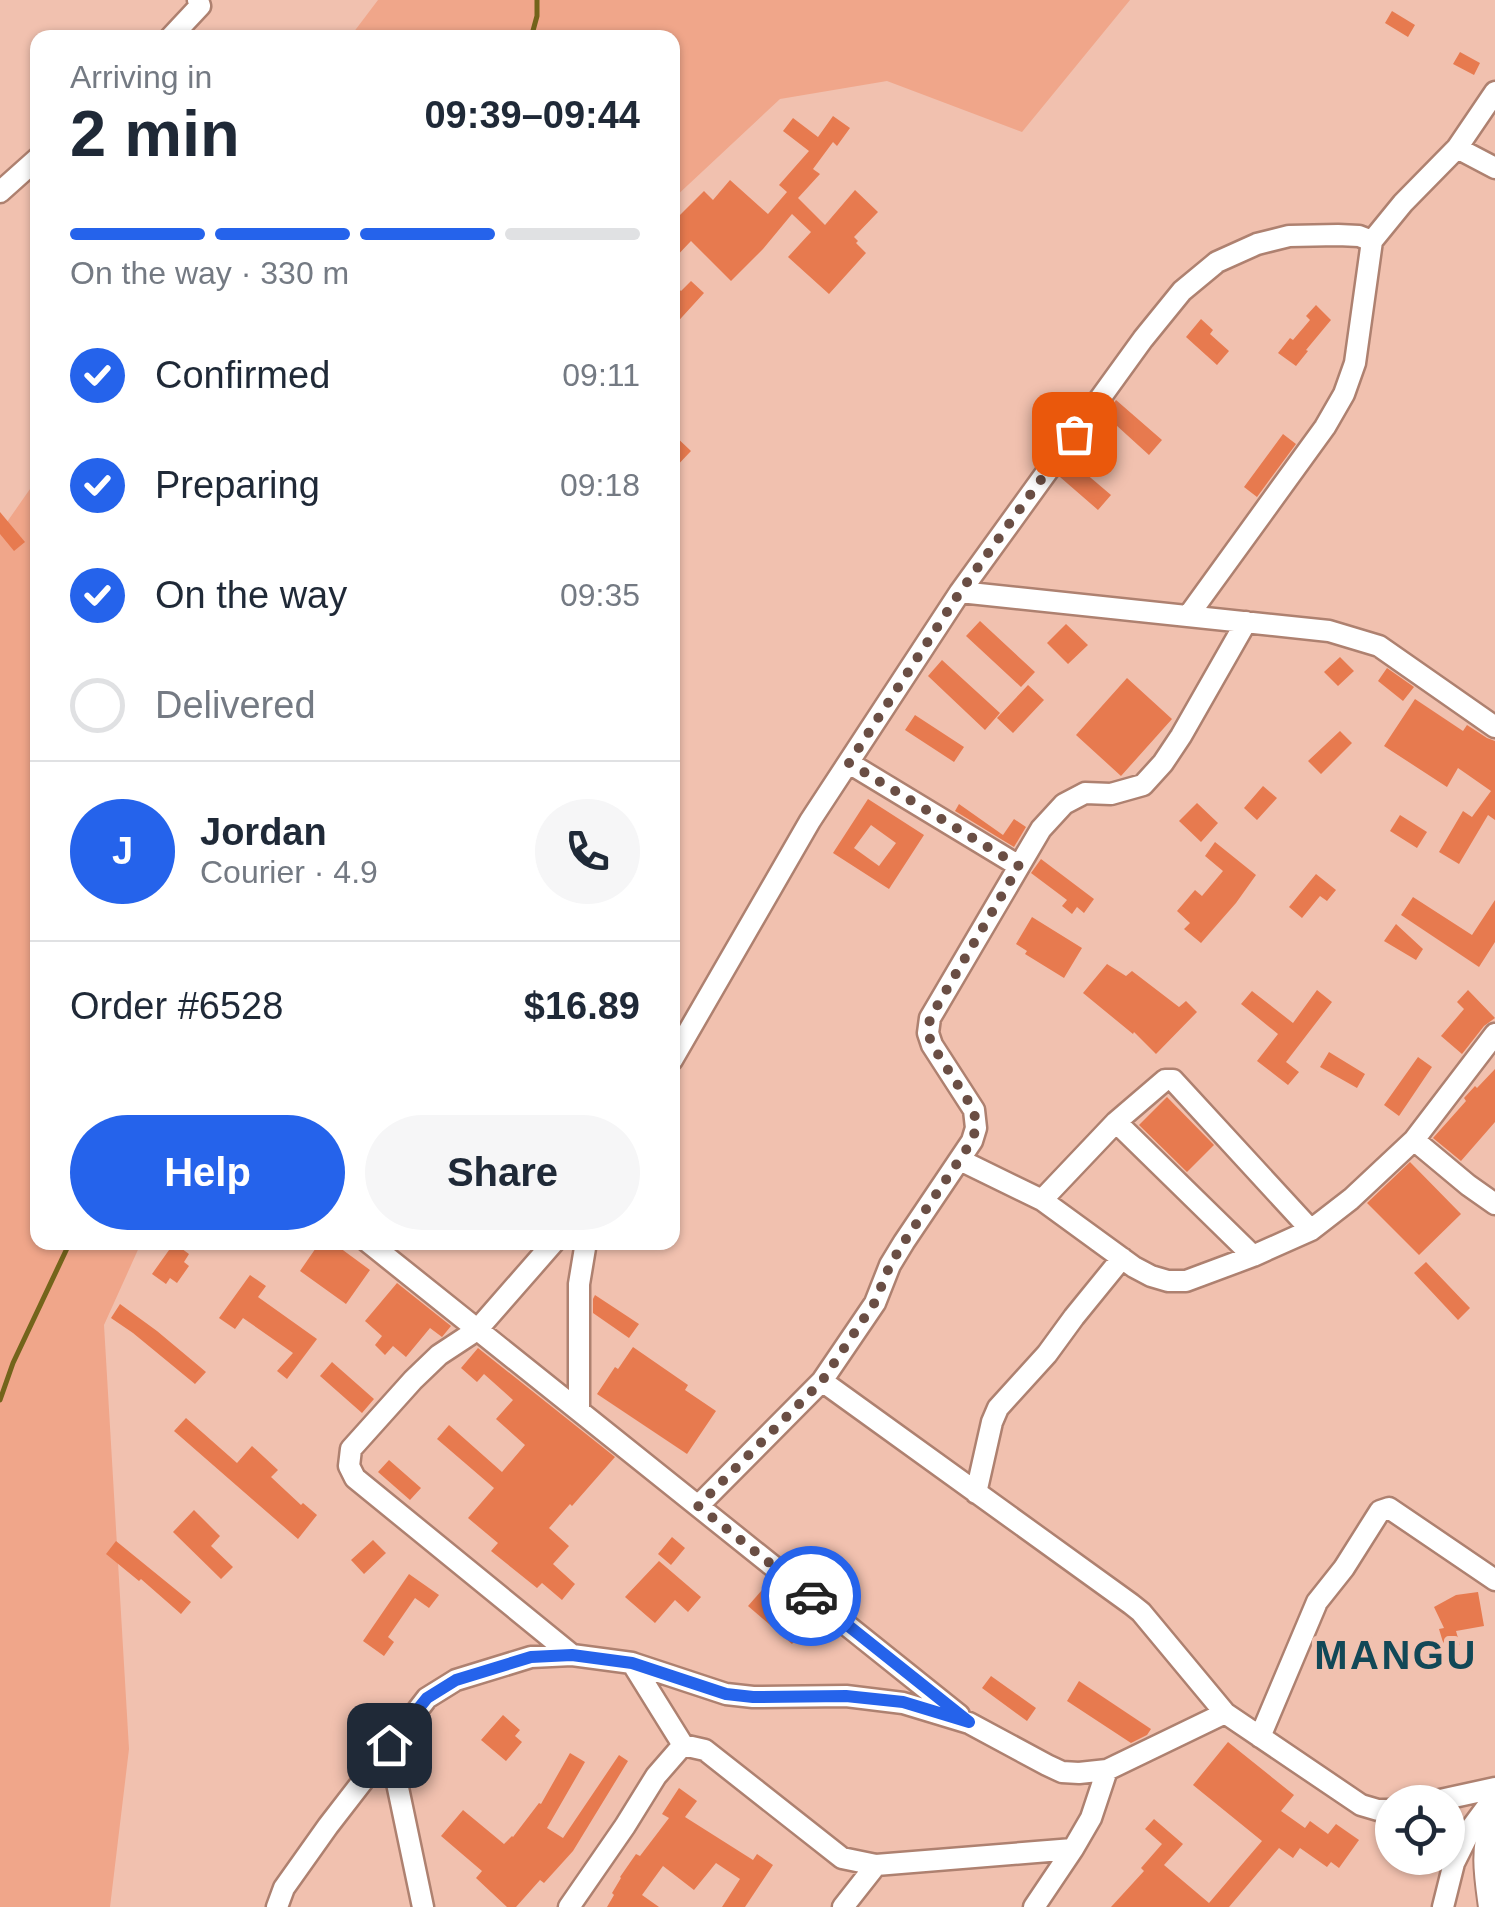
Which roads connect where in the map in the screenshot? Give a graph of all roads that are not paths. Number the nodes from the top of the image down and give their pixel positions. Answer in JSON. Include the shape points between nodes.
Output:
{"nodes":[{"id":1,"x":198,"y":0,"type":"edge"},
{"id":2,"x":178,"y":30,"type":"edge"},
{"id":3,"x":1495,"y":92,"type":"edge"},
{"id":4,"x":1457,"y":148,"type":"junction"},
{"id":5,"x":30,"y":165,"type":"edge"},
{"id":6,"x":1495,"y":168,"type":"edge"},
{"id":7,"x":0,"y":192,"type":"edge"},
{"id":8,"x":1372,"y":241,"type":"junction"},
{"id":9,"x":960,"y":592,"type":"junction"},
{"id":10,"x":1188,"y":616,"type":"junction"},
{"id":11,"x":1246,"y":622,"type":"junction"},
{"id":12,"x":1495,"y":727,"type":"edge"},
{"id":13,"x":849,"y":763,"type":"junction"},
{"id":14,"x":1019,"y":866,"type":"junction"},
{"id":15,"x":1495,"y":1034,"type":"edge"},
{"id":16,"x":680,"y":1046,"type":"edge"},
{"id":17,"x":1116,"y":1122,"type":"junction"},
{"id":18,"x":1414,"y":1140,"type":"junction"},
{"id":19,"x":960,"y":1160,"type":"junction"},
{"id":20,"x":1042,"y":1200,"type":"junction"},
{"id":21,"x":1495,"y":1204,"type":"edge"},
{"id":22,"x":1311,"y":1230,"type":"junction"},
{"id":23,"x":378,"y":1250,"type":"edge"},
{"id":24,"x":547,"y":1250,"type":"edge"},
{"id":25,"x":585,"y":1250,"type":"edge"},
{"id":26,"x":1253,"y":1256,"type":"junction"},
{"id":27,"x":1122,"y":1258,"type":"junction"},
{"id":28,"x":477,"y":1330,"type":"junction"},
{"id":29,"x":822,"y":1381,"type":"junction"},
{"id":30,"x":578,"y":1411,"type":"junction"},
{"id":31,"x":976,"y":1493,"type":"junction"},
{"id":32,"x":698,"y":1506,"type":"junction"},
{"id":33,"x":1495,"y":1580,"type":"edge"},
{"id":34,"x":572,"y":1655,"type":"junction"},
{"id":35,"x":632,"y":1663,"type":"junction"},
{"id":36,"x":1226,"y":1713,"type":"junction"},
{"id":37,"x":969,"y":1722,"type":"junction"},
{"id":38,"x":1260,"y":1737,"type":"junction"},
{"id":39,"x":389,"y":1745,"type":"junction"},
{"id":40,"x":683,"y":1745,"type":"junction"},
{"id":41,"x":1107,"y":1770,"type":"junction"},
{"id":42,"x":1495,"y":1788,"type":"edge"},
{"id":43,"x":1465,"y":1795,"type":"edge"},
{"id":44,"x":1495,"y":1796,"type":"edge"},
{"id":45,"x":1375,"y":1809,"type":"edge"},
{"id":46,"x":1495,"y":1821,"type":"edge"},
{"id":47,"x":1073,"y":1849,"type":"junction"},
{"id":48,"x":876,"y":1865,"type":"junction"},
{"id":49,"x":277,"y":1907,"type":"edge"},
{"id":50,"x":423,"y":1907,"type":"edge"},
{"id":51,"x":569,"y":1907,"type":"edge"},
{"id":52,"x":843,"y":1907,"type":"edge"},
{"id":53,"x":1034,"y":1907,"type":"edge"},
{"id":54,"x":1443,"y":1907,"type":"edge"},
{"id":55,"x":1494,"y":1907,"type":"edge"}],
"edges":[{"from":1,"to":2,"type":"street","via":[[200,6]]},
{"from":3,"to":4,"type":"street"},
{"from":4,"to":6,"type":"street"},
{"from":4,"to":8,"type":"street"},
{"from":5,"to":7,"type":"street"},
{"from":8,"to":9,"type":"street","via":[[1288,236],[1256,244],[1216,262],[1182,290]]},
{"from":8,"to":10,"type":"street","via":[[1355,363],[1344,394]]},
{"from":9,"to":10,"type":"street"},
{"from":9,"to":13,"type":"street"},
{"from":10,"to":11,"type":"street"},
{"from":11,"to":12,"type":"street","via":[[1329,631],[1379,646]]},
{"from":11,"to":14,"type":"street","via":[[1181,736],[1143,785],[1085,793],[1064,804]]},
{"from":13,"to":14,"type":"street"},
{"from":13,"to":16,"type":"street"},
{"from":14,"to":19,"type":"street","via":[[930,1018],[932,1045],[974,1110],[976,1128]]},
{"from":15,"to":18,"type":"street"},
{"from":17,"to":20,"type":"street"},
{"from":17,"to":22,"type":"street","via":[[1173,1080]]},
{"from":17,"to":26,"type":"street"},
{"from":18,"to":21,"type":"street"},
{"from":18,"to":22,"type":"street"},
{"from":19,"to":20,"type":"street"},
{"from":19,"to":29,"type":"street"},
{"from":20,"to":27,"type":"street"},
{"from":22,"to":26,"type":"street"},
{"from":23,"to":28,"type":"street"},
{"from":24,"to":28,"type":"street"},
{"from":25,"to":30,"type":"street"},
{"from":26,"to":27,"type":"street","via":[[1186,1281],[1151,1276]]},
{"from":27,"to":31,"type":"street","via":[[998,1408]]},
{"from":28,"to":30,"type":"street"},
{"from":28,"to":34,"type":"street","via":[[413,1380],[351,1449],[350,1466],[355,1478]]},
{"from":29,"to":31,"type":"street"},
{"from":29,"to":32,"type":"street"},
{"from":30,"to":32,"type":"street"},
{"from":31,"to":36,"type":"street","via":[[1141,1612]]},
{"from":32,"to":37,"type":"street"},
{"from":33,"to":38,"type":"street","via":[[1389,1508],[1380,1511],[1317,1602]]},
{"from":34,"to":35,"type":"street"},
{"from":34,"to":39,"type":"street","via":[[531,1657],[456,1680],[427,1698]]},
{"from":35,"to":37,"type":"street","via":[[726,1694],[903,1702]]},
{"from":35,"to":40,"type":"street"},
{"from":36,"to":38,"type":"street"},
{"from":36,"to":41,"type":"street"},
{"from":37,"to":41,"type":"street","via":[[1062,1772]]},
{"from":38,"to":45,"type":"street"},
{"from":39,"to":49,"type":"street","via":[[284,1888]]},
{"from":39,"to":50,"type":"street"},
{"from":40,"to":48,"type":"street","via":[[705,1750],[842,1858]]},
{"from":40,"to":51,"type":"street"},
{"from":41,"to":47,"type":"street"},
{"from":42,"to":43,"type":"street"},
{"from":44,"to":54,"type":"street","via":[[1454,1863]]},
{"from":46,"to":55,"type":"street","via":[[1486,1863]]},
{"from":47,"to":48,"type":"street"},
{"from":47,"to":53,"type":"street"},
{"from":48,"to":52,"type":"street"}]}
